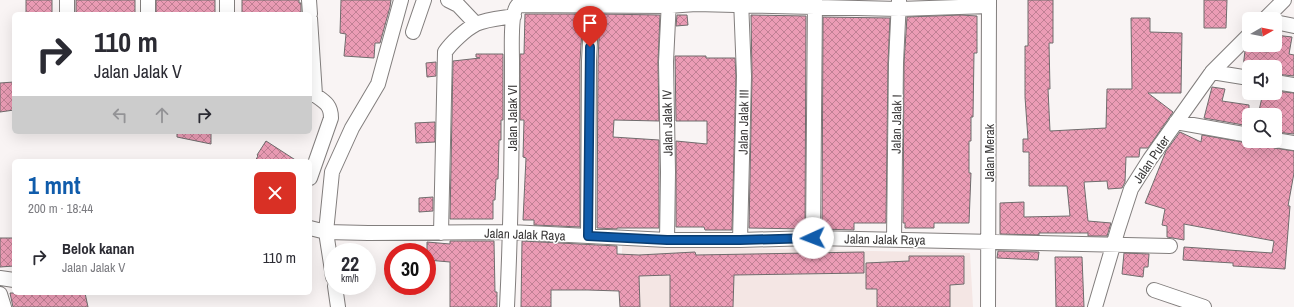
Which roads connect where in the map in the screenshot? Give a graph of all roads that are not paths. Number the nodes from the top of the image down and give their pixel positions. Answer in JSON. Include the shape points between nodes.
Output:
{"nodes":[{"id":1,"x":67,"y":0,"type":"edge"},
{"id":2,"x":148,"y":0,"type":"edge"},
{"id":3,"x":227,"y":0,"type":"edge"},
{"id":4,"x":309,"y":0,"type":"edge"},
{"id":5,"x":401,"y":0,"type":"edge"},
{"id":6,"x":424,"y":0,"type":"edge"},
{"id":7,"x":448,"y":0,"type":"edge"},
{"id":8,"x":1284,"y":0,"type":"edge"},
{"id":9,"x":741,"y":2,"type":"edge"},
{"id":10,"x":592,"y":3,"type":"edge"},
{"id":11,"x":668,"y":3,"type":"edge"},
{"id":12,"x":815,"y":3,"type":"edge"},
{"id":13,"x":989,"y":3,"type":"edge"},
{"id":14,"x":899,"y":4,"type":"edge"},
{"id":15,"x":516,"y":11,"type":"junction"},
{"id":16,"x":67,"y":12,"type":"edge"},
{"id":17,"x":148,"y":12,"type":"edge"},
{"id":18,"x":227,"y":12,"type":"edge"},
{"id":19,"x":310,"y":12,"type":"edge"},
{"id":20,"x":1272,"y":12,"type":"edge"},
{"id":21,"x":1282,"y":23,"type":"edge"},
{"id":22,"x":476,"y":24,"type":"junction"},
{"id":23,"x":1294,"y":26,"type":"edge"},
{"id":24,"x":413,"y":32,"type":"dead end"},
{"id":25,"x":1242,"y":42,"type":"edge"},
{"id":26,"x":312,"y":69,"type":"edge"},
{"id":27,"x":1212,"y":72,"type":"junction"},
{"id":28,"x":1242,"y":77,"type":"edge"},
{"id":29,"x":1282,"y":83,"type":"edge"},
{"id":30,"x":1294,"y":85,"type":"edge"},
{"id":31,"x":313,"y":95,"type":"edge"},
{"id":32,"x":1176,"y":122,"type":"junction"},
{"id":33,"x":1242,"y":134,"type":"edge"},
{"id":34,"x":1282,"y":141,"type":"edge"},
{"id":35,"x":1294,"y":143,"type":"edge"},
{"id":36,"x":312,"y":172,"type":"edge"},
{"id":37,"x":312,"y":228,"type":"edge"},
{"id":38,"x":326,"y":232,"type":"junction"},
{"id":39,"x":510,"y":232,"type":"junction"},
{"id":40,"x":440,"y":233,"type":"junction"},
{"id":41,"x":588,"y":236,"type":"junction"},
{"id":42,"x":813,"y":238,"type":"junction"},
{"id":43,"x":667,"y":240,"type":"junction"},
{"id":44,"x":740,"y":240,"type":"junction"},
{"id":45,"x":894,"y":240,"type":"junction"},
{"id":46,"x":988,"y":242,"type":"junction"},
{"id":47,"x":328,"y":243,"type":"edge"},
{"id":48,"x":1115,"y":243,"type":"junction"},
{"id":49,"x":1170,"y":246,"type":"dead end"},
{"id":50,"x":0,"y":278,"type":"edge"},
{"id":51,"x":12,"y":280,"type":"edge"},
{"id":52,"x":1154,"y":290,"type":"dead end"},
{"id":53,"x":0,"y":294,"type":"edge"},
{"id":54,"x":336,"y":295,"type":"edge"},
{"id":55,"x":4,"y":307,"type":"edge"},
{"id":56,"x":338,"y":307,"type":"edge"},
{"id":57,"x":507,"y":307,"type":"edge"},
{"id":58,"x":988,"y":307,"type":"edge"},
{"id":59,"x":1095,"y":307,"type":"edge"},
{"id":60,"x":1204,"y":307,"type":"edge"}],
"edges":[{"from":1,"to":16,"type":"street"},
{"from":2,"to":17,"type":"street"},
{"from":3,"to":18,"type":"street"},
{"from":4,"to":19,"type":"street"},
{"from":5,"to":38,"type":"street","via":[[378,84],[352,128],[332,172]]},
{"from":6,"to":24,"type":"street"},
{"from":7,"to":22,"type":"street","via":[[458,5]]},
{"from":8,"to":20,"type":"street"},
{"from":9,"to":11,"type":"street"},
{"from":9,"to":12,"type":"street"},
{"from":9,"to":44,"type":"street","name":"Jalan Jalak III","via":[[744,76]]},
{"from":10,"to":11,"type":"street"},
{"from":10,"to":15,"type":"street"},
{"from":10,"to":41,"type":"street","via":[[589,61]]},
{"from":11,"to":43,"type":"street","name":"Jalan Jalak IV"},
{"from":12,"to":14,"type":"street"},
{"from":12,"to":42,"type":"street"},
{"from":13,"to":14,"type":"street"},
{"from":13,"to":46,"type":"street","name":"Jalan Merak"},
{"from":14,"to":45,"type":"street","name":"Jalan Jalak I"},
{"from":15,"to":22,"type":"street"},
{"from":15,"to":39,"type":"street","name":"Jalan Jalak VI","via":[[512,52]]},
{"from":21,"to":23,"type":"street"},
{"from":22,"to":40,"type":"street","via":[[447,48],[444,56]]},
{"from":25,"to":27,"type":"street","name":"Jalan Puter"},
{"from":26,"to":31,"type":"street"},
{"from":27,"to":28,"type":"street"},
{"from":27,"to":32,"type":"street","name":"Jalan Puter"},
{"from":29,"to":30,"type":"street"},
{"from":31,"to":36,"type":"street","via":[[327,104],[331,118]]},
{"from":32,"to":33,"type":"street"},
{"from":32,"to":48,"type":"street","name":"Jalan Puter","via":[[1131,189]]},
{"from":34,"to":35,"type":"street"},
{"from":37,"to":38,"type":"street","name":"Jalan Jalak Raya"},
{"from":38,"to":40,"type":"street","name":"Jalan Jalak Raya"},
{"from":38,"to":47,"type":"street"},
{"from":39,"to":40,"type":"street","name":"Jalan Jalak Raya"},
{"from":39,"to":41,"type":"street","name":"Jalan Jalak Raya"},
{"from":39,"to":57,"type":"street","name":"Jalan Jalak VI"},
{"from":41,"to":43,"type":"street","name":"Jalan Jalak Raya"},
{"from":42,"to":44,"type":"street","name":"Jalan Jalak Raya"},
{"from":42,"to":45,"type":"street","name":"Jalan Jalak Raya"},
{"from":43,"to":44,"type":"street","name":"Jalan Jalak Raya"},
{"from":45,"to":46,"type":"street","name":"Jalan Jalak Raya"},
{"from":46,"to":48,"type":"street","name":"Jalan Jalak Raya"},
{"from":46,"to":58,"type":"street","name":"Jalan Merak"},
{"from":48,"to":49,"type":"street","name":"Jalan Jalak Raya"},
{"from":48,"to":59,"type":"street","name":"Jalan Puter"},
{"from":50,"to":51,"type":"street"},
{"from":52,"to":60,"type":"street"},
{"from":53,"to":55,"type":"street"},
{"from":54,"to":56,"type":"street"}]}
